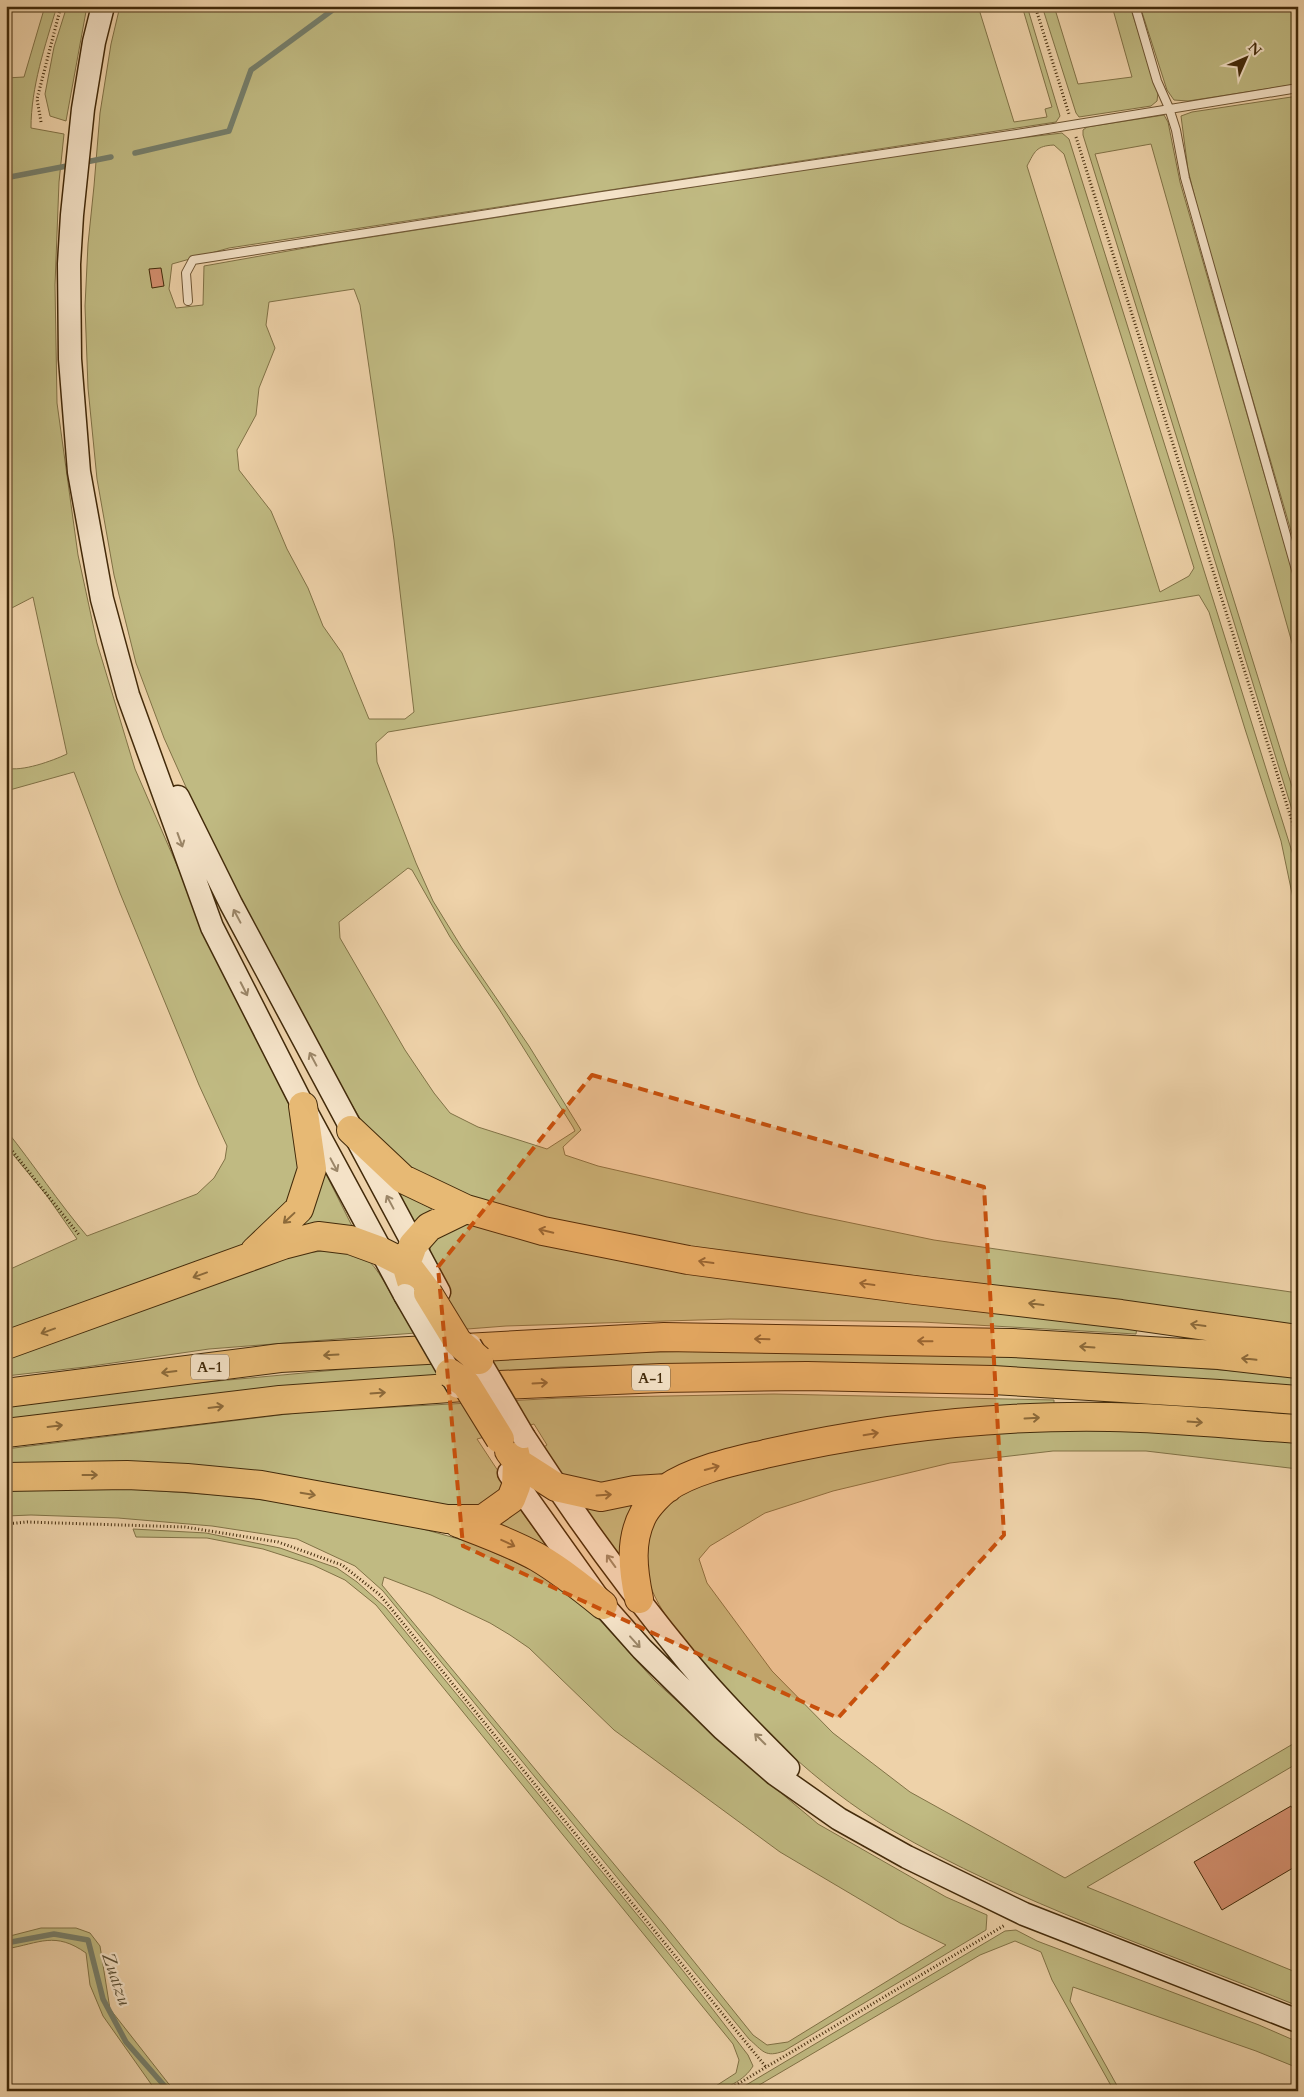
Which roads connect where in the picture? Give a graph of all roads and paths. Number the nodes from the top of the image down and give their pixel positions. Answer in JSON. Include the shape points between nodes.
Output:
{"nodes":[{"id":1,"x":61,"y":6,"type":"edge"},
{"id":2,"x":102,"y":6,"type":"edge"},
{"id":3,"x":1035,"y":6,"type":"edge"},
{"id":4,"x":1135,"y":6,"type":"edge"},
{"id":5,"x":1298,"y":88,"type":"edge"},
{"id":6,"x":1170,"y":108,"type":"junction"},
{"id":7,"x":41,"y":122,"type":"dead end"},
{"id":8,"x":1072,"y":124,"type":"junction"},
{"id":9,"x":188,"y":301,"type":"dead end"},
{"id":10,"x":1298,"y":577,"type":"edge"},
{"id":11,"x":128,"y":695,"type":"junction"},
{"id":12,"x":1298,"y":840,"type":"edge"},
{"id":13,"x":303,"y":1106,"type":"junction"},
{"id":14,"x":350,"y":1130,"type":"junction"},
{"id":15,"x":6,"y":1143,"type":"edge"},
{"id":16,"x":466,"y":1209,"type":"junction"},
{"id":17,"x":80,"y":1236,"type":"dead end"},
{"id":18,"x":380,"y":1251,"type":"junction"},
{"id":19,"x":409,"y":1254,"type":"junction"},
{"id":20,"x":246,"y":1259,"type":"junction"},
{"id":21,"x":422,"y":1293,"type":"junction"},
{"id":22,"x":1298,"y":1339,"type":"edge"},
{"id":23,"x":6,"y":1345,"type":"edge"},
{"id":24,"x":1298,"y":1364,"type":"edge"},
{"id":25,"x":6,"y":1393,"type":"edge"},
{"id":26,"x":1298,"y":1400,"type":"edge"},
{"id":27,"x":1298,"y":1429,"type":"edge"},
{"id":28,"x":6,"y":1433,"type":"edge"},
{"id":29,"x":510,"y":1450,"type":"junction"},
{"id":30,"x":6,"y":1477,"type":"edge"},
{"id":31,"x":556,"y":1487,"type":"junction"},
{"id":32,"x":668,"y":1488,"type":"junction"},
{"id":33,"x":447,"y":1519,"type":"junction"},
{"id":34,"x":6,"y":1524,"type":"edge"},
{"id":35,"x":639,"y":1599,"type":"junction"},
{"id":36,"x":603,"y":1605,"type":"junction"},
{"id":37,"x":907,"y":1857,"type":"junction"},
{"id":38,"x":1024,"y":1914,"type":"junction"},
{"id":39,"x":1298,"y":2021,"type":"edge"},
{"id":40,"x":766,"y":2067,"type":"junction"},
{"id":41,"x":726,"y":2091,"type":"edge"}],
"edges":[{"from":1,"to":7,"type":"path","via":[[37,99]]},
{"from":2,"to":11,"type":"street","via":[[83,109],[72,215],[70,359],[79,472],[102,599]]},
{"from":3,"to":8,"type":"path"},
{"from":4,"to":6,"type":"lane","via":[[1157,81]]},
{"from":5,"to":6,"type":"lane"},
{"from":6,"to":8,"type":"lane"},
{"from":6,"to":10,"type":"lane","via":[[1187,187]]},
{"from":8,"to":9,"type":"lane","via":[[193,260],[186,273]]},
{"from":8,"to":12,"type":"path"},
{"from":11,"to":13,"type":"street","one_way":true,"via":[[212,927]]},
{"from":14,"to":11,"type":"street","one_way":true,"via":[[231,904]]},
{"from":13,"to":18,"type":"street","one_way":true},
{"from":13,"to":20,"type":"highway","one_way":true,"via":[[312,1170],[299,1209]]},
{"from":14,"to":16,"type":"highway","via":[[403,1179]]},
{"from":19,"to":14,"type":"street","one_way":true},
{"from":15,"to":17,"type":"path"},
{"from":16,"to":19,"type":"highway","via":[[429,1227]]},
{"from":22,"to":16,"type":"highway","one_way":true,"via":[[688,1260],[543,1231]]},
{"from":18,"to":19,"type":"highway"},
{"from":18,"to":20,"type":"highway","via":[[350,1240],[318,1236],[283,1244]]},
{"from":18,"to":21,"type":"street"},
{"from":19,"to":21,"type":"highway"},
{"from":20,"to":23,"type":"highway","one_way":true},
{"from":21,"to":29,"type":"highway","bridge":true,"via":[[447,1352],[448,1369],[466,1384]]},
{"from":21,"to":29,"type":"highway","bridge":true,"via":[[458,1342],[482,1365],[487,1392]]},
{"from":24,"to":25,"type":"highway","number":"A-1","one_way":true,"via":[[1219,1355],[1012,1343],[664,1337],[280,1358]]},
{"from":28,"to":26,"type":"highway","number":"A-1","one_way":true,"via":[[280,1400],[478,1386],[661,1378],[807,1376],[993,1380]]},
{"from":32,"to":27,"type":"highway","one_way":true,"via":[[700,1471],[785,1450],[950,1424],[1112,1417]]},
{"from":29,"to":31,"type":"highway"},
{"from":29,"to":33,"type":"highway","via":[[511,1499],[483,1519]]},
{"from":29,"to":36,"type":"street"},
{"from":30,"to":33,"type":"highway","one_way":true,"via":[[126,1475],[187,1478],[260,1485]]},
{"from":31,"to":32,"type":"highway","one_way":true,"via":[[601,1497]]},
{"from":35,"to":31,"type":"street","one_way":true},
{"from":32,"to":35,"type":"highway","via":[[644,1513],[635,1538],[632,1566]]},
{"from":33,"to":36,"type":"highway","one_way":true,"via":[[536,1557],[570,1578]]},
{"from":34,"to":40,"type":"path","via":[[185,1527],[278,1542],[342,1565],[380,1595]]},
{"from":37,"to":35,"type":"street","one_way":true,"via":[[788,1768],[690,1664]]},
{"from":36,"to":37,"type":"street","one_way":true,"via":[[678,1686],[775,1774],[838,1819]]},
{"from":37,"to":38,"type":"street"},
{"from":38,"to":39,"type":"street"},
{"from":38,"to":40,"type":"path"},
{"from":40,"to":41,"type":"path"}]}
